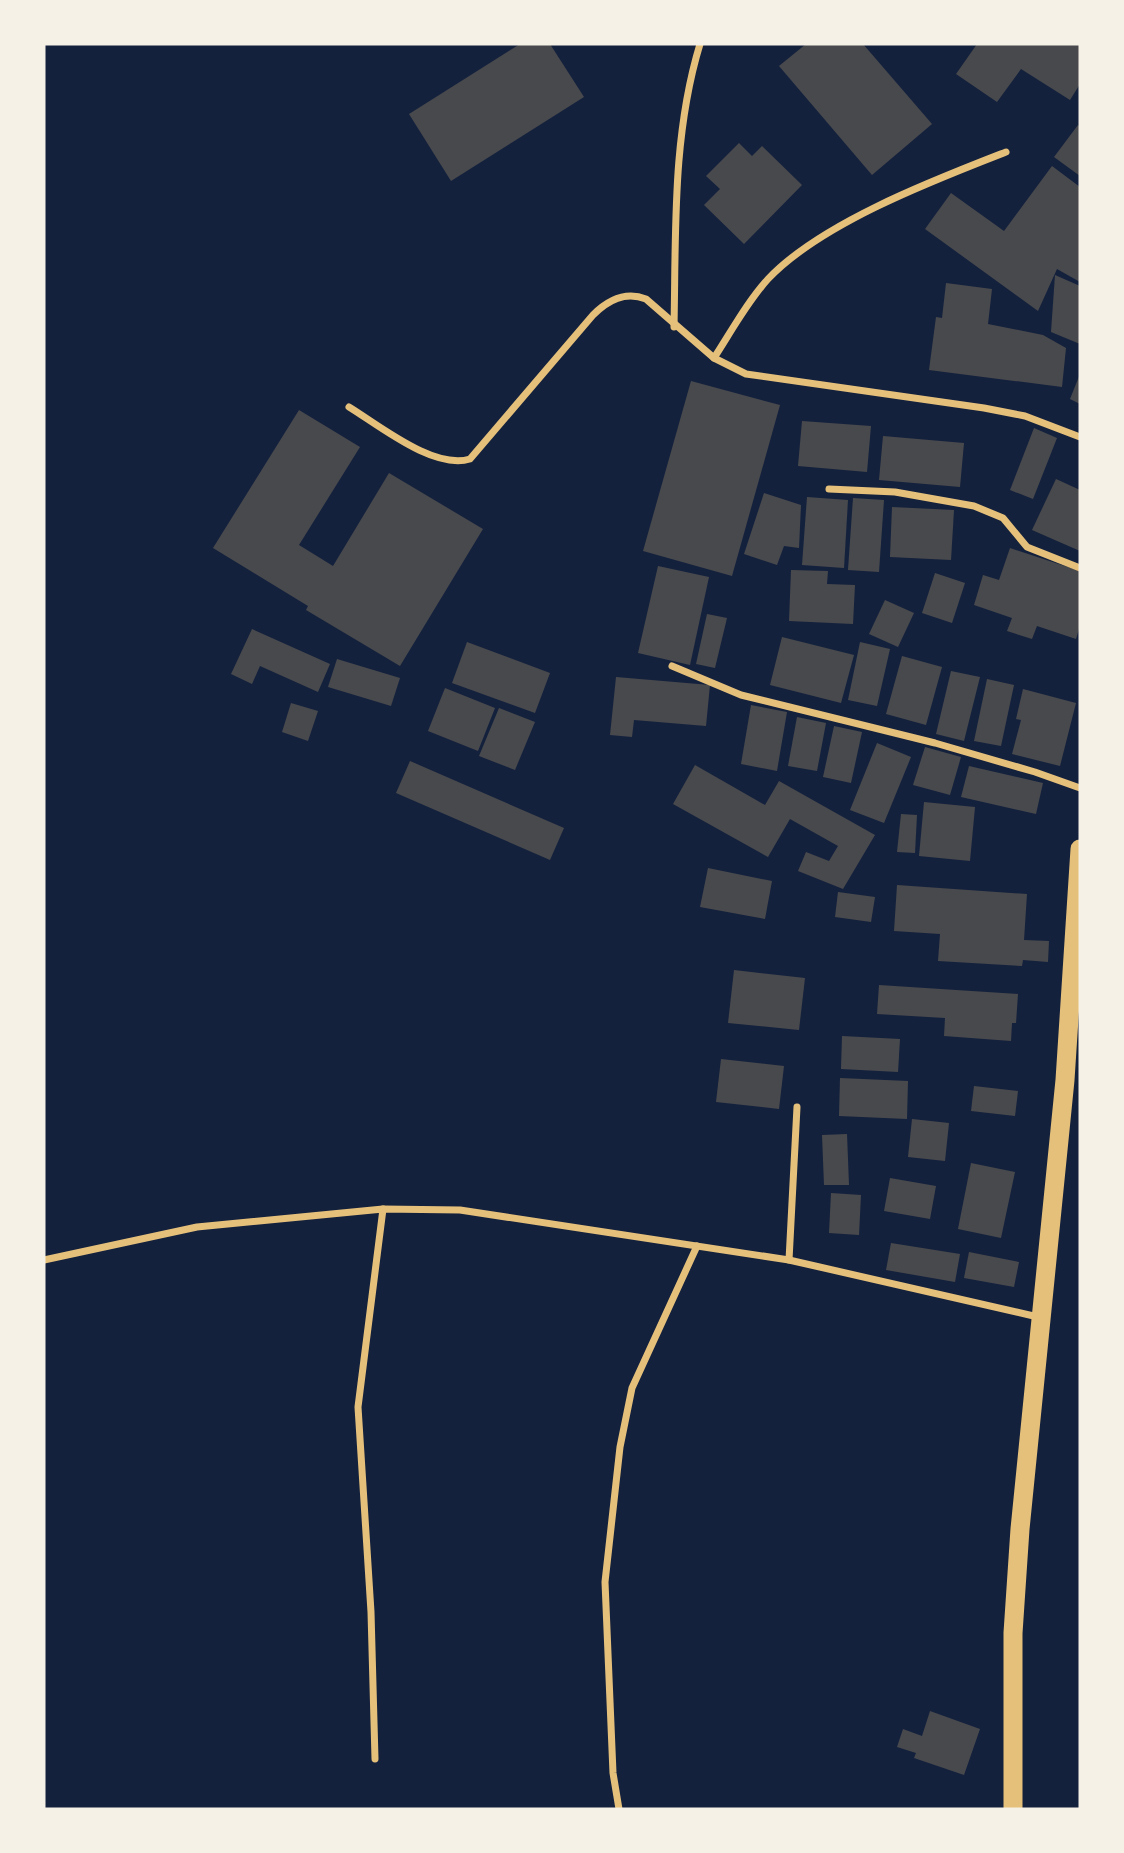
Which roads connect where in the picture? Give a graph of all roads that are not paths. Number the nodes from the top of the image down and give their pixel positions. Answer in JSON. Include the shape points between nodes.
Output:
{"nodes":[{"id":1,"x":700,"y":44,"type":"edge"},
{"id":2,"x":1006,"y":152,"type":"dead end"},
{"id":3,"x":674,"y":327,"type":"junction"},
{"id":4,"x":714,"y":358,"type":"junction"},
{"id":5,"x":349,"y":407,"type":"dead end"},
{"id":6,"x":1080,"y":437,"type":"edge"},
{"id":7,"x":829,"y":489,"type":"dead end"},
{"id":8,"x":1080,"y":568,"type":"edge"},
{"id":9,"x":672,"y":666,"type":"dead end"},
{"id":10,"x":1080,"y":788,"type":"edge"},
{"id":11,"x":1080,"y":849,"type":"edge"},
{"id":12,"x":797,"y":1107,"type":"dead end"},
{"id":13,"x":383,"y":1209,"type":"junction"},
{"id":14,"x":697,"y":1245,"type":"junction"},
{"id":15,"x":44,"y":1260,"type":"edge"},
{"id":16,"x":789,"y":1261,"type":"junction"},
{"id":17,"x":1038,"y":1317,"type":"junction"},
{"id":18,"x":375,"y":1759,"type":"dead end"},
{"id":19,"x":619,"y":1809,"type":"edge"},
{"id":20,"x":1013,"y":1809,"type":"edge"}],
"edges":[{"from":1,"to":3,"type":"street","via":[[678,163]]},
{"from":2,"to":4,"type":"street","via":[[895,198],[785,262],[766,281]]},
{"from":3,"to":4,"type":"street"},
{"from":3,"to":5,"type":"street","via":[[640,296],[604,305],[478,452],[461,461],[435,458]]},
{"from":4,"to":6,"type":"street","via":[[763,378],[984,408],[1025,416]]},
{"from":7,"to":8,"type":"street","via":[[895,492],[974,506],[1003,518],[1027,547]]},
{"from":9,"to":10,"type":"street","via":[[741,695],[935,743]]},
{"from":11,"to":17,"type":"highway","via":[[1065,1080]]},
{"from":12,"to":16,"type":"street"},
{"from":13,"to":14,"type":"street","via":[[460,1210]]},
{"from":13,"to":15,"type":"street","via":[[197,1227]]},
{"from":13,"to":18,"type":"street","via":[[358,1407],[372,1612]]},
{"from":14,"to":16,"type":"street"},
{"from":14,"to":19,"type":"street","via":[[632,1388],[620,1447],[605,1582],[613,1773]]},
{"from":16,"to":17,"type":"street"},
{"from":17,"to":20,"type":"highway","via":[[1013,1633]]}]}
